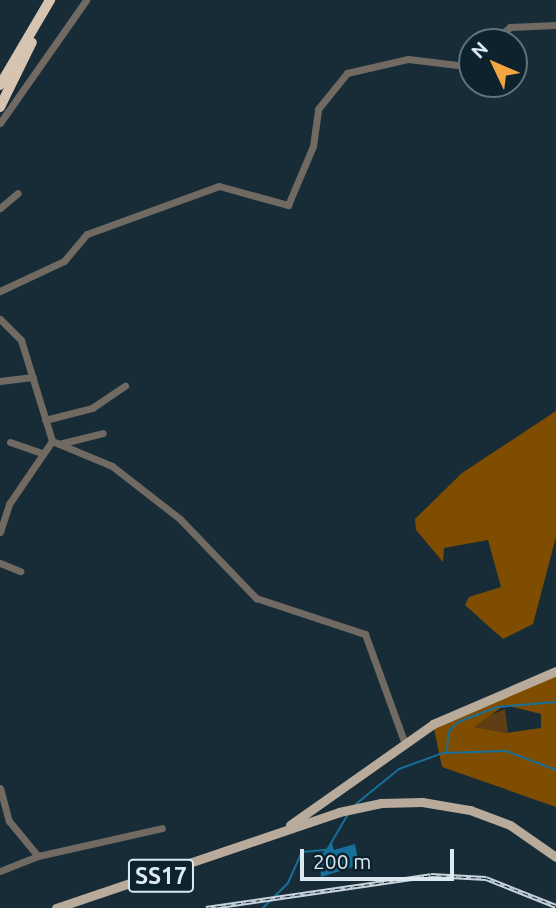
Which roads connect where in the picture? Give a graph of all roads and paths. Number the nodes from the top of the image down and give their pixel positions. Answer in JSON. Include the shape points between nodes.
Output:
{"nodes":[{"id":1,"x":50,"y":0,"type":"edge"},
{"id":2,"x":86,"y":0,"type":"edge"},
{"id":3,"x":40,"y":19,"type":"junction"},
{"id":4,"x":556,"y":25,"type":"edge"},
{"id":5,"x":509,"y":28,"type":"edge"},
{"id":6,"x":22,"y":49,"type":"junction"},
{"id":7,"x":458,"y":65,"type":"edge"},
{"id":8,"x":0,"y":78,"type":"edge"},
{"id":9,"x":0,"y":85,"type":"edge"},
{"id":10,"x":0,"y":107,"type":"edge"},
{"id":11,"x":0,"y":123,"type":"edge"},
{"id":12,"x":18,"y":193,"type":"dead end"},
{"id":13,"x":0,"y":208,"type":"edge"},
{"id":14,"x":0,"y":291,"type":"edge"},
{"id":15,"x":0,"y":320,"type":"edge"},
{"id":16,"x":33,"y":377,"type":"junction"},
{"id":17,"x":0,"y":381,"type":"edge"},
{"id":18,"x":125,"y":386,"type":"dead end"},
{"id":19,"x":46,"y":420,"type":"junction"},
{"id":20,"x":103,"y":433,"type":"dead end"},
{"id":21,"x":10,"y":442,"type":"dead end"},
{"id":22,"x":55,"y":442,"type":"junction"},
{"id":23,"x":43,"y":453,"type":"junction"},
{"id":24,"x":0,"y":532,"type":"edge"},
{"id":25,"x":0,"y":563,"type":"edge"},
{"id":26,"x":20,"y":571,"type":"dead end"},
{"id":27,"x":556,"y":671,"type":"edge"},
{"id":28,"x":405,"y":744,"type":"junction"},
{"id":29,"x":347,"y":786,"type":"junction"},
{"id":30,"x":0,"y":788,"type":"edge"},
{"id":31,"x":332,"y":800,"type":"junction"},
{"id":32,"x":314,"y":807,"type":"junction"},
{"id":33,"x":339,"y":812,"type":"junction"},
{"id":34,"x":318,"y":819,"type":"junction"},
{"id":35,"x":162,"y":828,"type":"dead end"},
{"id":36,"x":260,"y":840,"type":"junction"},
{"id":37,"x":38,"y":856,"type":"junction"},
{"id":38,"x":556,"y":857,"type":"edge"},
{"id":39,"x":0,"y":870,"type":"edge"},
{"id":40,"x":59,"y":908,"type":"edge"}],
"edges":[{"from":1,"to":3,"type":"highway"},
{"from":2,"to":11,"type":"street"},
{"from":3,"to":6,"type":"highway"},
{"from":3,"to":10,"type":"highway"},
{"from":4,"to":5,"type":"street"},
{"from":6,"to":8,"type":"highway"},
{"from":6,"to":9,"type":"highway"},
{"from":7,"to":14,"type":"street","via":[[408,59],[347,73],[318,109],[313,146],[288,205],[219,186],[87,234],[52,269]]},
{"from":12,"to":13,"type":"street"},
{"from":15,"to":16,"type":"street","via":[[21,340]]},
{"from":16,"to":17,"type":"street"},
{"from":16,"to":19,"type":"street"},
{"from":18,"to":19,"type":"street","via":[[92,408]]},
{"from":19,"to":22,"type":"street"},
{"from":20,"to":22,"type":"street"},
{"from":21,"to":23,"type":"street"},
{"from":22,"to":23,"type":"street"},
{"from":22,"to":28,"type":"street","via":[[112,466],[167,508],[250,594],[365,634]]},
{"from":23,"to":24,"type":"street","via":[[9,504]]},
{"from":25,"to":26,"type":"street"},
{"from":27,"to":28,"type":"main road","via":[[447,717]]},
{"from":28,"to":29,"type":"main road"},
{"from":29,"to":31,"type":"main road"},
{"from":29,"to":32,"type":"main road"},
{"from":30,"to":37,"type":"street","via":[[9,821]]},
{"from":31,"to":33,"type":"main road"},
{"from":31,"to":34,"type":"main road"},
{"from":32,"to":34,"type":"main road"},
{"from":32,"to":36,"type":"main road"},
{"from":33,"to":34,"type":"main road","number":"SS17"},
{"from":33,"to":38,"type":"main road","number":"SS17","via":[[381,803],[422,802],[470,810],[510,825]]},
{"from":34,"to":36,"type":"main road","number":"SS17"},
{"from":35,"to":37,"type":"street"},
{"from":36,"to":40,"type":"main road","number":"SS17"},
{"from":37,"to":39,"type":"street"}]}
